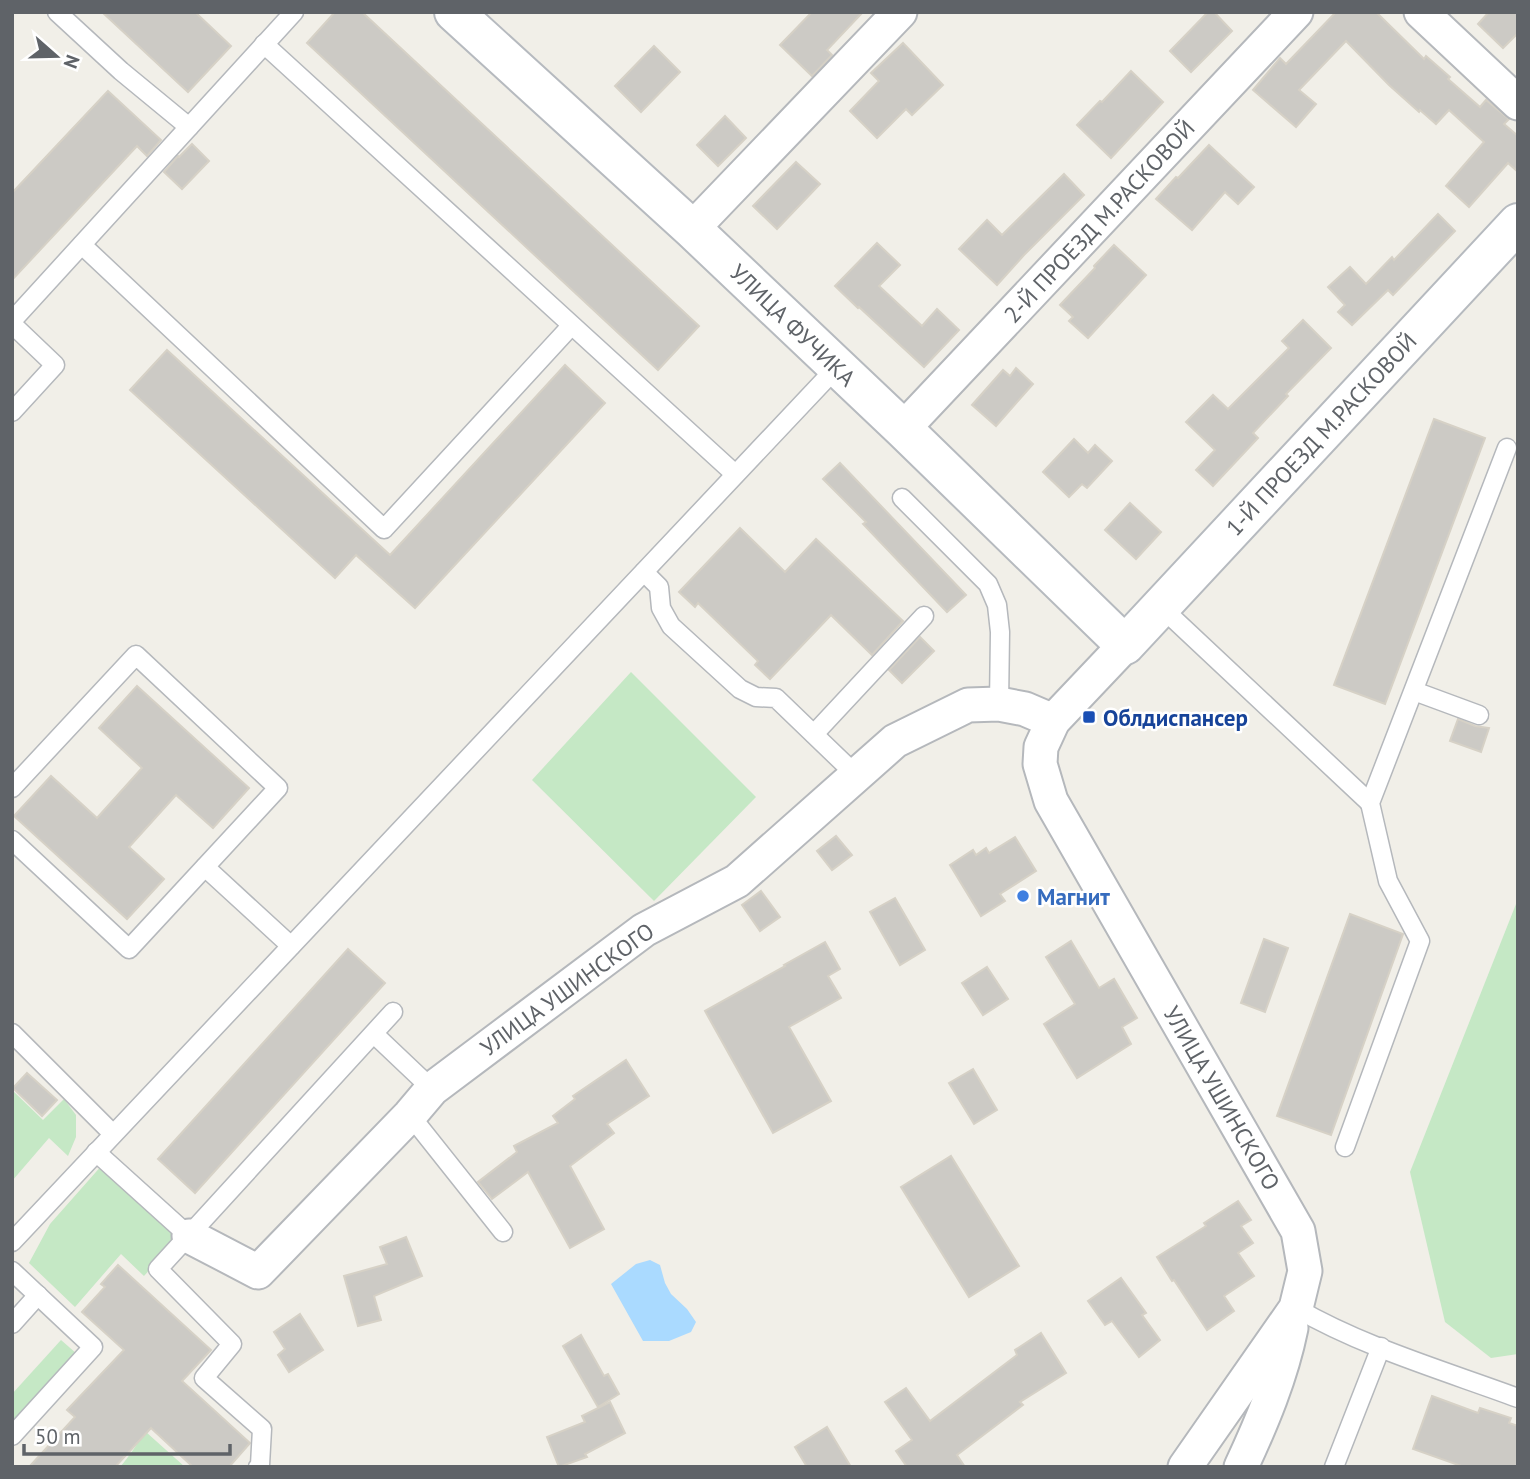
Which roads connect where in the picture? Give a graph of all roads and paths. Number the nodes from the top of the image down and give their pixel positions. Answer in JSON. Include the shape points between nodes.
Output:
{"nodes":[{"id":1,"x":57,"y":12,"type":"edge"},
{"id":2,"x":294,"y":12,"type":"edge"},
{"id":3,"x":900,"y":12,"type":"edge"},
{"id":4,"x":1296,"y":12,"type":"edge"},
{"id":5,"x":1421,"y":12,"type":"edge"},
{"id":6,"x":462,"y":15,"type":"edge"},
{"id":7,"x":264,"y":44,"type":"junction"},
{"id":8,"x":1518,"y":103,"type":"edge"},
{"id":9,"x":189,"y":127,"type":"junction"},
{"id":10,"x":1518,"y":223,"type":"edge"},
{"id":11,"x":692,"y":229,"type":"junction"},
{"id":12,"x":82,"y":245,"type":"junction"},
{"id":13,"x":12,"y":323,"type":"edge"},
{"id":14,"x":571,"y":326,"type":"junction"},
{"id":15,"x":837,"y":367,"type":"junction"},
{"id":16,"x":12,"y":412,"type":"edge"},
{"id":17,"x":903,"y":429,"type":"junction"},
{"id":18,"x":1507,"y":448,"type":"dead end"},
{"id":19,"x":735,"y":474,"type":"junction"},
{"id":20,"x":902,"y":498,"type":"dead end"},
{"id":21,"x":644,"y":572,"type":"junction"},
{"id":22,"x":1161,"y":607,"type":"junction"},
{"id":23,"x":924,"y":616,"type":"dead end"},
{"id":24,"x":1125,"y":645,"type":"junction"},
{"id":25,"x":1413,"y":691,"type":"junction"},
{"id":26,"x":999,"y":704,"type":"junction"},
{"id":27,"x":1479,"y":715,"type":"dead end"},
{"id":28,"x":1053,"y":721,"type":"junction"},
{"id":29,"x":814,"y":734,"type":"junction"},
{"id":30,"x":856,"y":775,"type":"junction"},
{"id":31,"x":12,"y":788,"type":"edge"},
{"id":32,"x":1370,"y":803,"type":"junction"},
{"id":33,"x":12,"y":840,"type":"edge"},
{"id":34,"x":205,"y":867,"type":"junction"},
{"id":35,"x":291,"y":946,"type":"junction"},
{"id":36,"x":393,"y":1012,"type":"dead end"},
{"id":37,"x":12,"y":1033,"type":"edge"},
{"id":38,"x":373,"y":1034,"type":"junction"},
{"id":39,"x":432,"y":1089,"type":"junction"},
{"id":40,"x":410,"y":1115,"type":"junction"},
{"id":41,"x":113,"y":1134,"type":"junction"},
{"id":42,"x":1345,"y":1147,"type":"dead end"},
{"id":43,"x":96,"y":1152,"type":"junction"},
{"id":44,"x":503,"y":1232,"type":"dead end"},
{"id":45,"x":190,"y":1236,"type":"junction"},
{"id":46,"x":12,"y":1242,"type":"edge"},
{"id":47,"x":12,"y":1271,"type":"edge"},
{"id":48,"x":38,"y":1295,"type":"junction"},
{"id":49,"x":1296,"y":1308,"type":"junction"},
{"id":50,"x":12,"y":1324,"type":"edge"},
{"id":51,"x":1381,"y":1347,"type":"junction"},
{"id":52,"x":1518,"y":1398,"type":"edge"},
{"id":53,"x":12,"y":1436,"type":"edge"},
{"id":54,"x":258,"y":1467,"type":"edge"},
{"id":55,"x":1185,"y":1467,"type":"edge"},
{"id":56,"x":1241,"y":1467,"type":"edge"},
{"id":57,"x":1334,"y":1467,"type":"edge"}],
"edges":[{"from":1,"to":9,"type":"lane"},
{"from":2,"to":7,"type":"lane"},
{"from":3,"to":11,"type":"street"},
{"from":4,"to":17,"type":"street","name":"2-Й ПРОЕЗД М.РАСКОВОЙ"},
{"from":5,"to":8,"type":"street"},
{"from":6,"to":11,"type":"street","name":"УЛИЦА ФУЧИКА"},
{"from":7,"to":9,"type":"lane"},
{"from":7,"to":14,"type":"lane"},
{"from":9,"to":12,"type":"lane"},
{"from":10,"to":22,"type":"street","name":"1-Й ПРОЕЗД М.РАСКОВОЙ"},
{"from":11,"to":15,"type":"street","name":"УЛИЦА ФУЧИКА"},
{"from":12,"to":13,"type":"lane"},
{"from":12,"to":14,"type":"lane","via":[[384,529]]},
{"from":13,"to":16,"type":"lane","via":[[55,365]]},
{"from":14,"to":19,"type":"lane"},
{"from":15,"to":17,"type":"street","name":"УЛИЦА ФУЧИКА"},
{"from":15,"to":19,"type":"lane"},
{"from":17,"to":24,"type":"street","name":"УЛИЦА ФУЧИКА"},
{"from":18,"to":25,"type":"lane"},
{"from":19,"to":21,"type":"lane"},
{"from":20,"to":26,"type":"lane","via":[[988,584],[997,605],[1000,632]]},
{"from":21,"to":29,"type":"lane","via":[[659,587],[661,608],[671,626],[740,689],[757,697],[776,698]]},
{"from":21,"to":35,"type":"lane"},
{"from":22,"to":24,"type":"street","name":"1-Й ПРОЕЗД М.РАСКОВОЙ"},
{"from":22,"to":32,"type":"lane"},
{"from":23,"to":29,"type":"lane"},
{"from":24,"to":28,"type":"street","name":"УЛИЦА УШИНСКОГО"},
{"from":25,"to":27,"type":"lane"},
{"from":25,"to":32,"type":"lane"},
{"from":26,"to":28,"type":"street","name":"УЛИЦА УШИНСКОГО"},
{"from":26,"to":30,"type":"street","name":"УЛИЦА УШИНСКОГО","via":[[968,705],[895,741]]},
{"from":28,"to":49,"type":"street","name":"УЛИЦА УШИНСКОГО","via":[[1041,747],[1040,764],[1051,801],[1298,1231],[1305,1272]]},
{"from":29,"to":30,"type":"lane"},
{"from":30,"to":39,"type":"street","name":"УЛИЦА УШИНСКОГО","via":[[737,881],[644,930]]},
{"from":31,"to":34,"type":"lane","via":[[136,655],[278,788]]},
{"from":32,"to":42,"type":"lane","via":[[1388,881],[1420,941]]},
{"from":33,"to":34,"type":"lane","via":[[129,949]]},
{"from":34,"to":35,"type":"lane"},
{"from":35,"to":41,"type":"lane"},
{"from":36,"to":38,"type":"lane"},
{"from":37,"to":41,"type":"lane"},
{"from":38,"to":39,"type":"lane"},
{"from":38,"to":45,"type":"lane"},
{"from":39,"to":40,"type":"street","name":"УЛИЦА УШИНСКОГО"},
{"from":40,"to":44,"type":"lane"},
{"from":40,"to":45,"type":"street","name":"УЛИЦА УШИНСКОГО","via":[[258,1272]]},
{"from":41,"to":43,"type":"lane"},
{"from":43,"to":45,"type":"lane"},
{"from":43,"to":46,"type":"lane"},
{"from":45,"to":54,"type":"lane","via":[[158,1269],[232,1344],[204,1378],[262,1429]]},
{"from":47,"to":48,"type":"lane"},
{"from":48,"to":50,"type":"lane"},
{"from":48,"to":53,"type":"lane","via":[[93,1347]]},
{"from":49,"to":51,"type":"lane"},
{"from":49,"to":55,"type":"street","name":"УЛИЦА УШИНСКОГО"},
{"from":49,"to":56,"type":"street","via":[[1285,1357]]},
{"from":51,"to":52,"type":"lane"},
{"from":51,"to":57,"type":"lane"}]}
